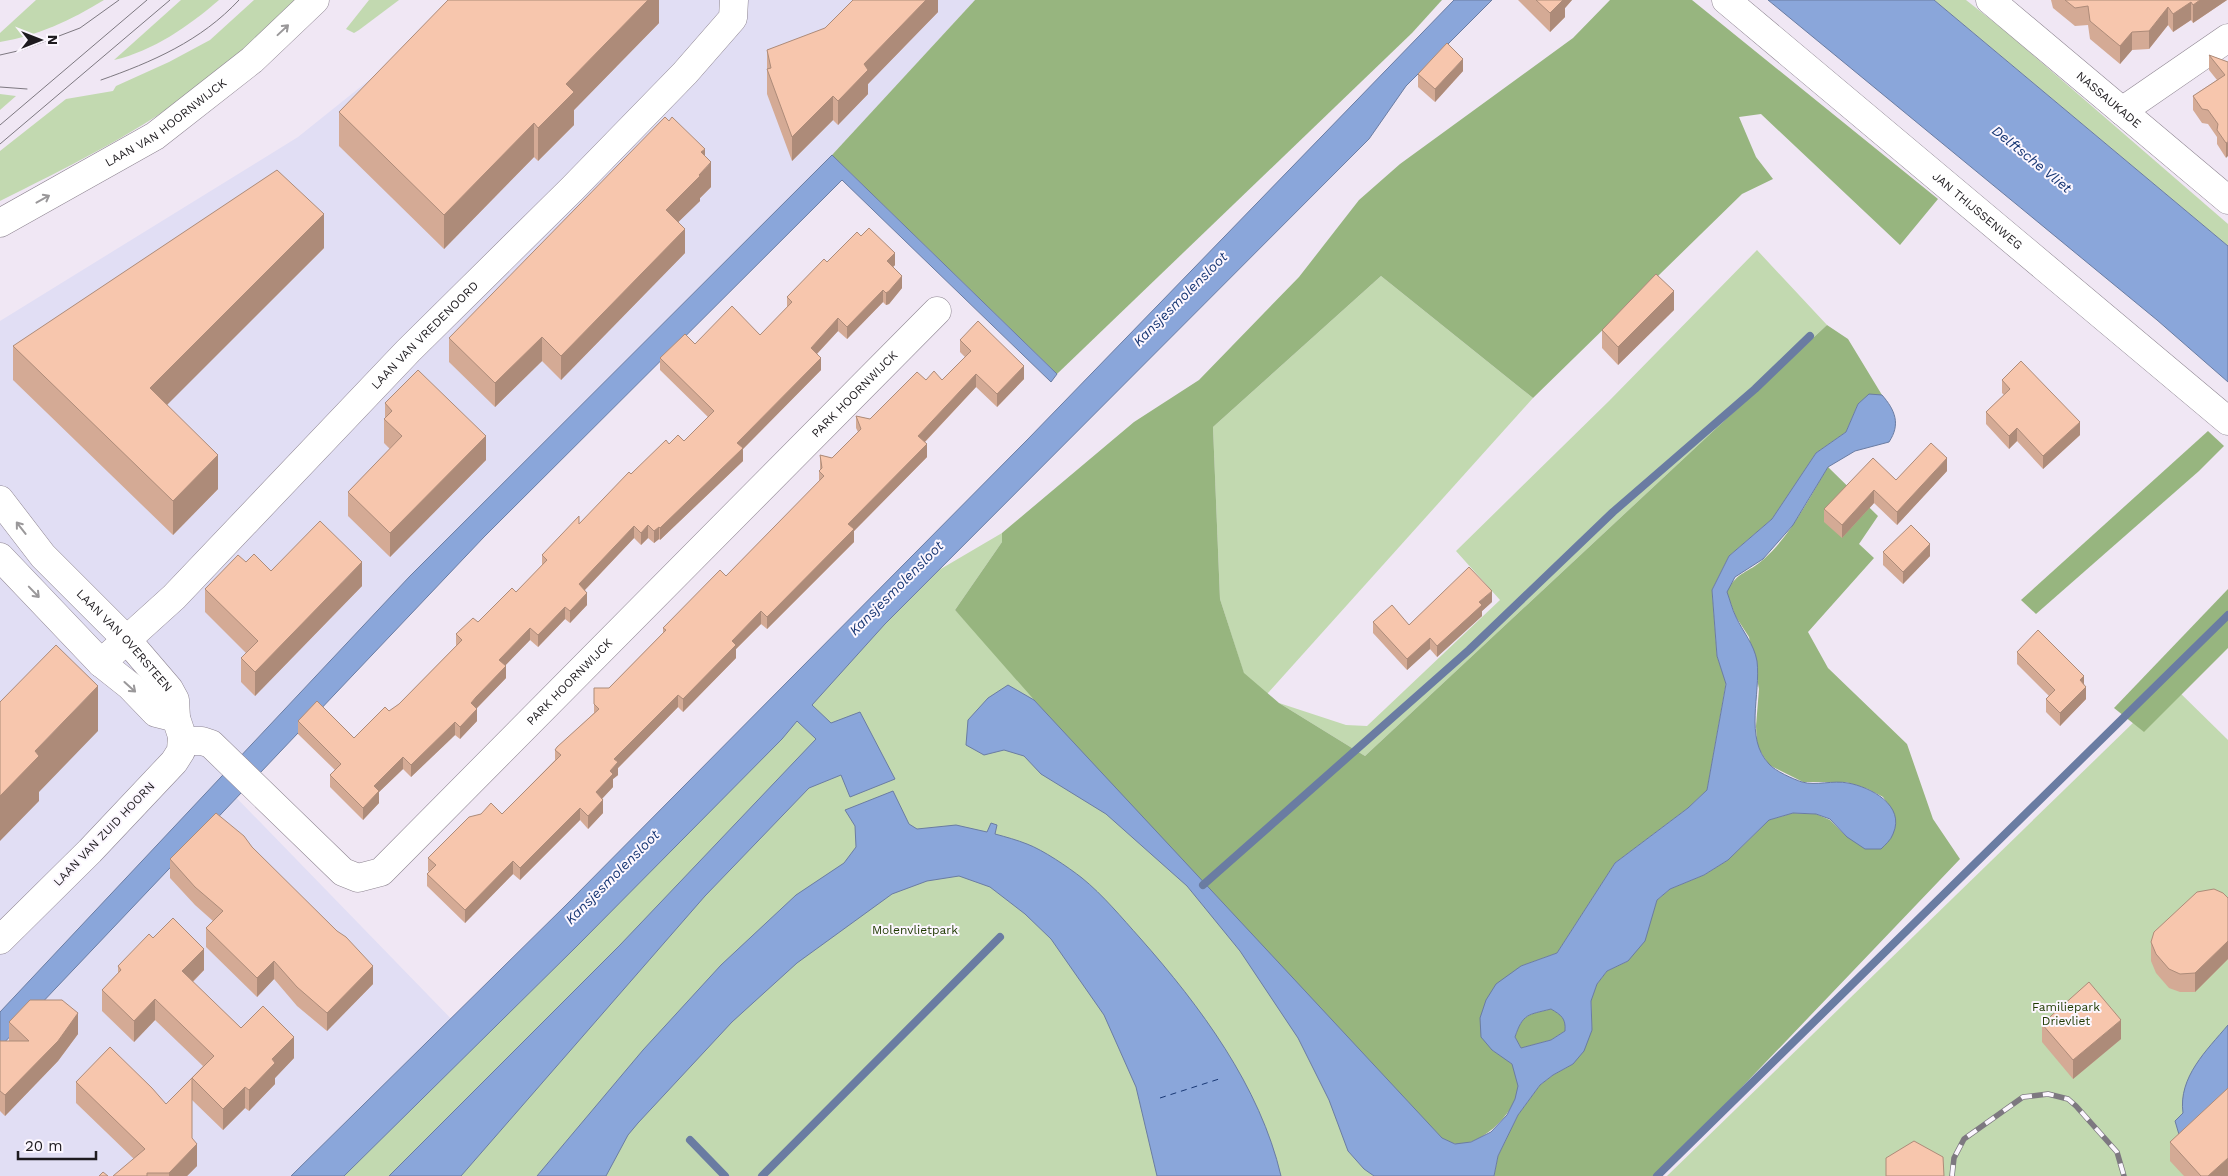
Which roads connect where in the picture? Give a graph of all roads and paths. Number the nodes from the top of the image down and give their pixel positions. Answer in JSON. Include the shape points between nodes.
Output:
{"nodes":[{"id":1,"x":315,"y":0,"type":"edge"},
{"id":2,"x":734,"y":0,"type":"edge"},
{"id":3,"x":1726,"y":0,"type":"edge"},
{"id":4,"x":1990,"y":0,"type":"edge"},
{"id":5,"x":2228,"y":38,"type":"edge"},
{"id":6,"x":2122,"y":111,"type":"junction"},
{"id":7,"x":2228,"y":200,"type":"edge"},
{"id":8,"x":0,"y":223,"type":"edge"},
{"id":9,"x":937,"y":311,"type":"dead end"},
{"id":10,"x":2228,"y":421,"type":"edge"},
{"id":11,"x":0,"y":500,"type":"edge"},
{"id":12,"x":0,"y":557,"type":"edge"},
{"id":13,"x":127,"y":640,"type":"junction"},
{"id":14,"x":101,"y":663,"type":"junction"},
{"id":15,"x":179,"y":730,"type":"junction"},
{"id":16,"x":0,"y":940,"type":"edge"}],
"edges":[{"from":8,"to":1,"type":"street","name":"LAAN VAN HOORNWIJCK","one_way":true,"via":[[155,136],[252,60]]},
{"from":2,"to":13,"type":"street","name":"LAAN VAN VREDENOORD","via":[[733,18],[685,74],[408,352],[174,597]]},
{"from":3,"to":10,"type":"street","name":"JAN THIJSSENWEG"},
{"from":4,"to":6,"type":"street","name":"NASSAUKADE"},
{"from":5,"to":6,"type":"street"},
{"from":6,"to":7,"type":"street","name":"NASSAUKADE"},
{"from":9,"to":15,"type":"street","name":"PARK HOORNWIJCK","via":[[381,872],[358,878],[343,872],[211,744]]},
{"from":13,"to":11,"type":"street","name":"LAAN VAN OVERSTEEN","one_way":true,"via":[[43,556]]},
{"from":12,"to":14,"type":"street","name":"LAAN VAN OVERSTEEN","one_way":true},
{"from":13,"to":14,"type":"street","name":"LAAN VAN VREDENOORD"},
{"from":13,"to":15,"type":"street","name":"LAAN VAN OVERSTEEN","via":[[169,689],[175,700]]},
{"from":14,"to":15,"type":"street","name":"LAAN VAN OVERSTEEN","one_way":true},
{"from":15,"to":16,"type":"street","name":"LAAN VAN ZUID HOORN","via":[[181,750],[174,762]]}]}
